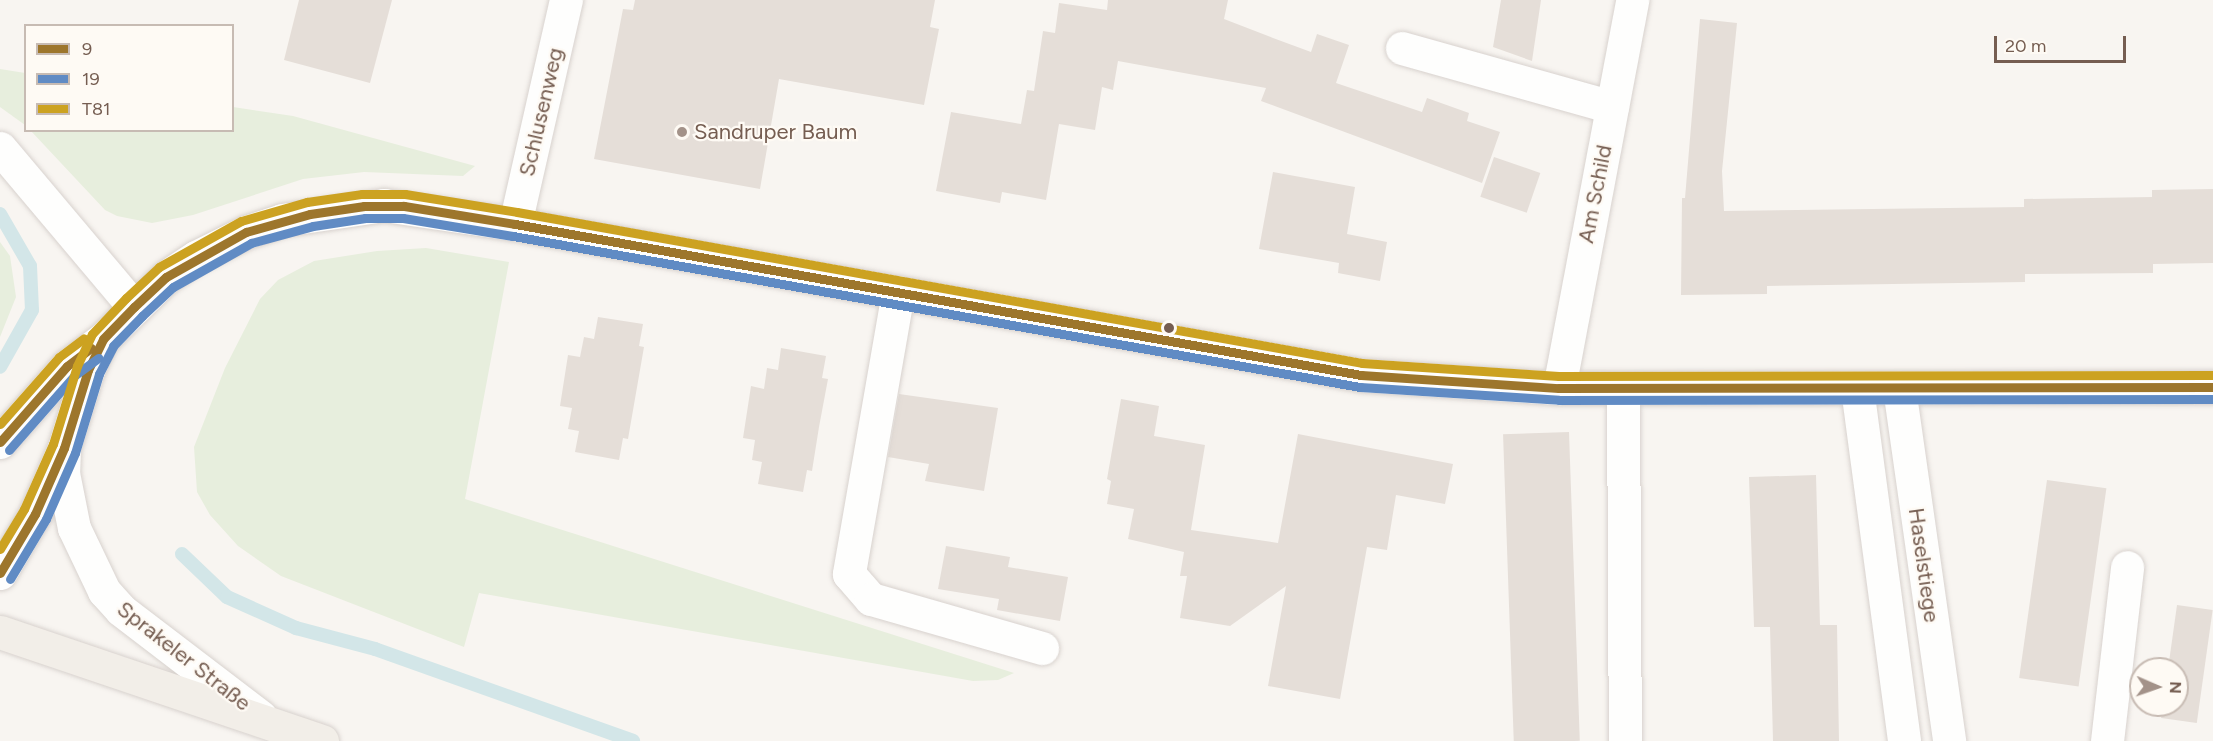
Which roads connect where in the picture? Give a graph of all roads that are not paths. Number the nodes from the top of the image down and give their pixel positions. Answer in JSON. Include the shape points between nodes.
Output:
{"nodes":[{"id":1,"x":566,"y":0,"type":"edge"},
{"id":2,"x":1632,"y":0,"type":"edge"},
{"id":3,"x":1402,"y":48,"type":"dead end"},
{"id":4,"x":1612,"y":107,"type":"junction"},
{"id":5,"x":0,"y":148,"type":"edge"},
{"id":6,"x":515,"y":224,"type":"junction"},
{"id":7,"x":898,"y":292,"type":"junction"},
{"id":8,"x":134,"y":307,"type":"junction"},
{"id":9,"x":103,"y":339,"type":"junction"},
{"id":10,"x":2213,"y":387,"type":"edge"},
{"id":11,"x":1558,"y":388,"type":"junction"},
{"id":12,"x":1623,"y":388,"type":"junction"},
{"id":13,"x":1857,"y":388,"type":"junction"},
{"id":14,"x":1899,"y":388,"type":"junction"},
{"id":15,"x":0,"y":442,"type":"edge"},
{"id":16,"x":64,"y":448,"type":"junction"},
{"id":17,"x":2127,"y":567,"type":"dead end"},
{"id":18,"x":0,"y":573,"type":"edge"},
{"id":19,"x":0,"y":632,"type":"edge"},
{"id":20,"x":1042,"y":648,"type":"dead end"},
{"id":21,"x":271,"y":724,"type":"junction"},
{"id":22,"x":322,"y":741,"type":"edge"},
{"id":23,"x":1625,"y":741,"type":"edge"},
{"id":24,"x":1904,"y":741,"type":"edge"},
{"id":25,"x":1950,"y":741,"type":"edge"},
{"id":26,"x":2107,"y":741,"type":"edge"}],
"edges":[{"from":1,"to":6,"type":"street","name":"Schlusenweg"},
{"from":2,"to":4,"type":"street","name":"Am Schild"},
{"from":3,"to":4,"type":"street"},
{"from":4,"to":11,"type":"street","name":"Am Schild"},
{"from":5,"to":8,"type":"street"},
{"from":6,"to":7,"type":"street","name":"Sprakeler Straße"},
{"from":6,"to":8,"type":"street","name":"Sprakeler Straße","via":[[404,206],[310,214],[265,225],[226,241],[166,277]]},
{"from":7,"to":11,"type":"street","name":"Sprakeler Straße","via":[[1360,375]]},
{"from":7,"to":20,"type":"street","via":[[849,574],[871,599]]},
{"from":8,"to":9,"type":"street","name":"Sprakeler Straße"},
{"from":9,"to":15,"type":"street","name":"Sprakeler Straße","via":[[67,366]]},
{"from":9,"to":16,"type":"street","name":"Sprakeler Straße","via":[[88,370]]},
{"from":10,"to":14,"type":"street","name":"Sprakeler Straße"},
{"from":11,"to":12,"type":"street","name":"Sprakeler Straße"},
{"from":12,"to":13,"type":"street","name":"Sprakeler Straße"},
{"from":12,"to":23,"type":"street"},
{"from":13,"to":14,"type":"street","name":"Sprakeler Straße"},
{"from":13,"to":24,"type":"street"},
{"from":14,"to":25,"type":"street","name":"Haselstiege"},
{"from":16,"to":18,"type":"street","name":"Sprakeler Straße","via":[[36,513]]},
{"from":16,"to":21,"type":"street","name":"Sprakeler Straße","via":[[63,473],[74,528],[104,591],[121,610]]},
{"from":17,"to":26,"type":"street"},
{"from":19,"to":21,"type":"main road","name":"Sprakeler Straße"},
{"from":21,"to":22,"type":"main road","name":"Sprakeler Straße"}]}
